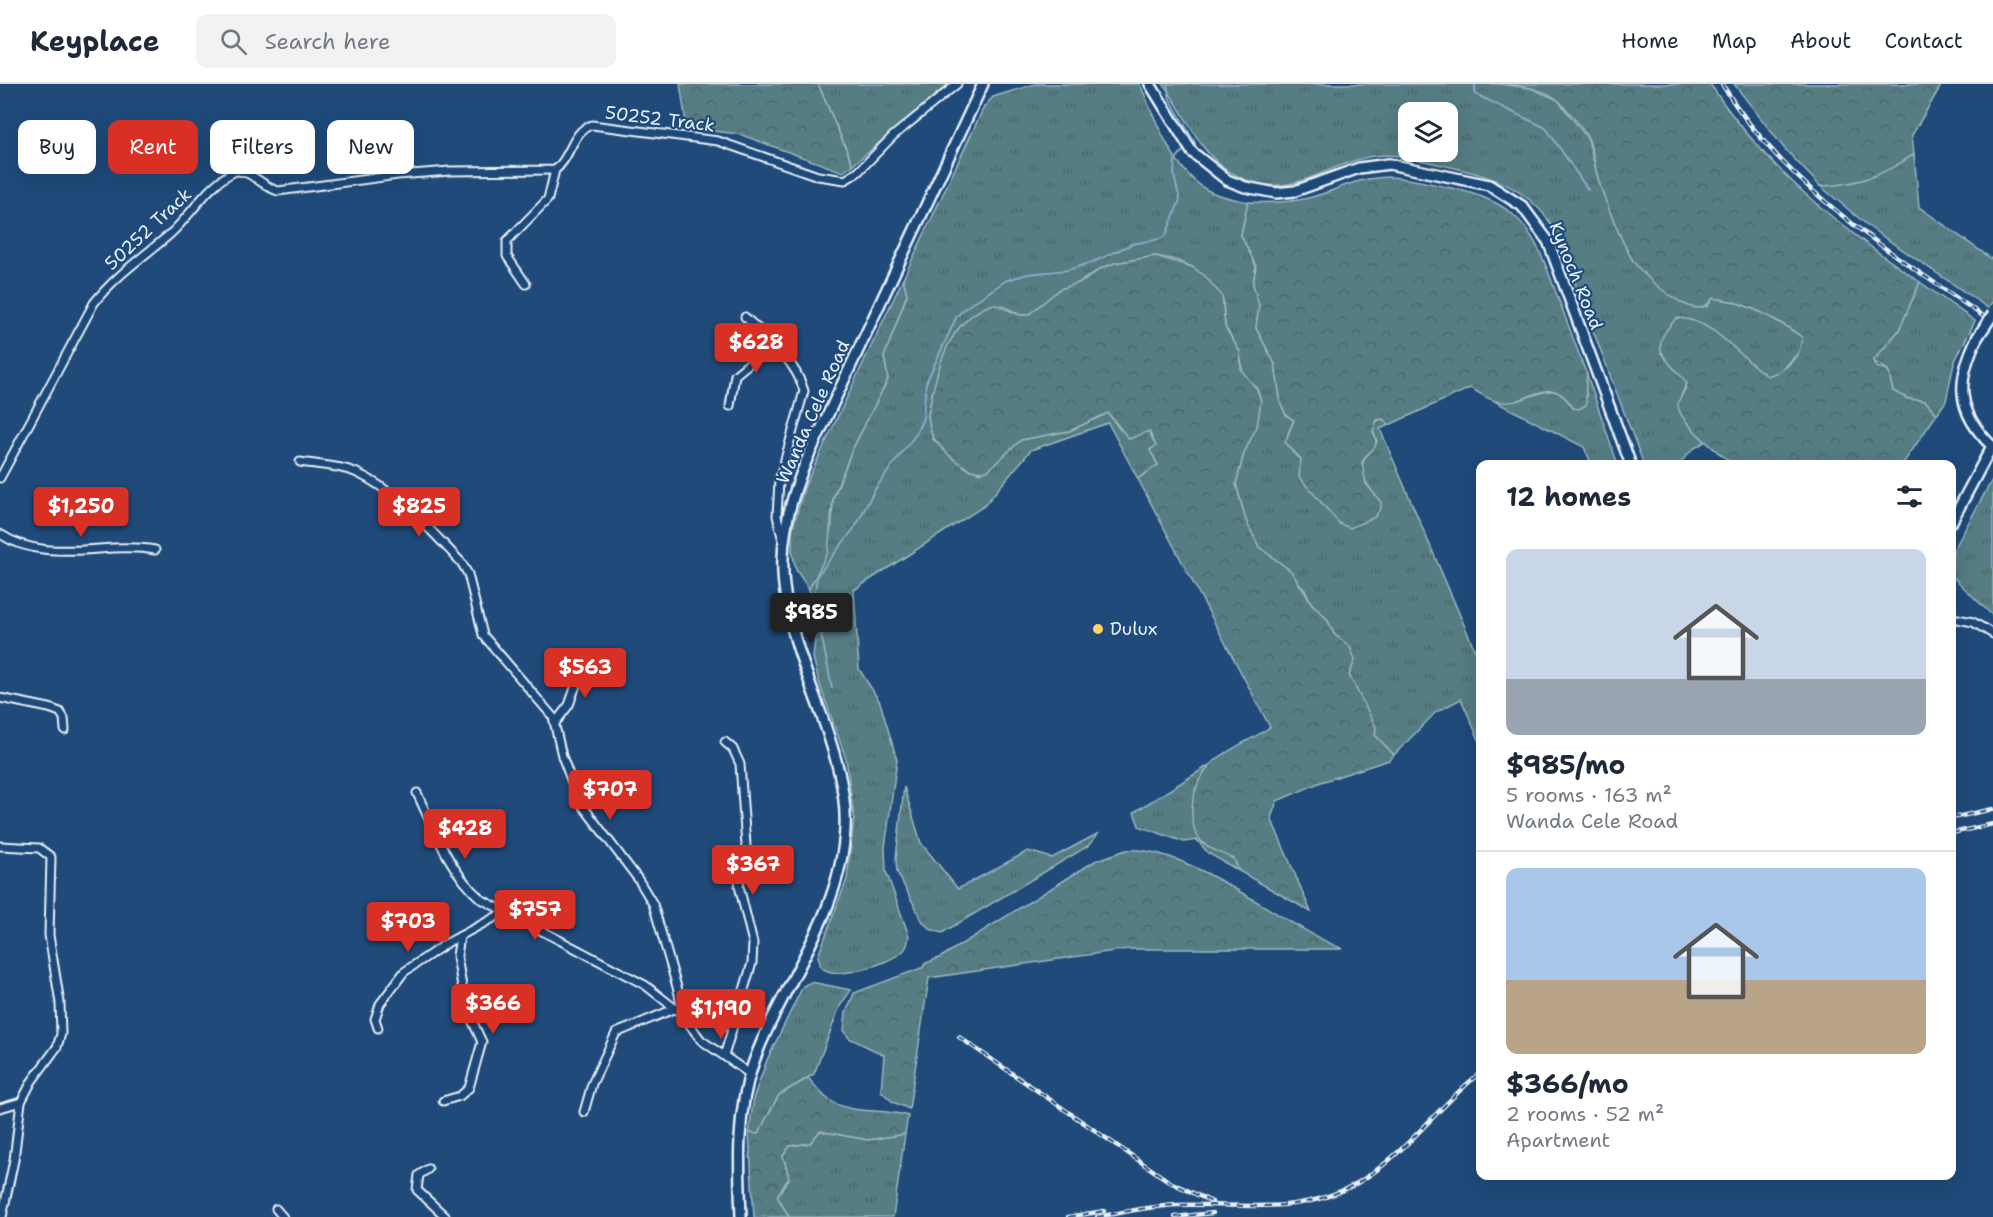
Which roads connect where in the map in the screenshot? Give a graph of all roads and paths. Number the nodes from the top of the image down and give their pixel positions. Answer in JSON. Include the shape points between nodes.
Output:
{"nodes":[{"id":1,"x":957,"y":84,"type":"edge"},
{"id":2,"x":983,"y":84,"type":"edge"},
{"id":3,"x":1150,"y":84,"type":"edge"},
{"id":4,"x":555,"y":170,"type":"junction"},
{"id":5,"x":525,"y":284,"type":"dead end"},
{"id":6,"x":1993,"y":314,"type":"edge"},
{"id":7,"x":745,"y":316,"type":"dead end"},
{"id":8,"x":766,"y":336,"type":"junction"},
{"id":9,"x":730,"y":406,"type":"dead end"},
{"id":10,"x":1993,"y":446,"type":"edge"},
{"id":11,"x":1629,"y":460,"type":"edge"},
{"id":12,"x":300,"y":462,"type":"dead end"},
{"id":13,"x":0,"y":478,"type":"edge"},
{"id":14,"x":1956,"y":514,"type":"edge"},
{"id":15,"x":0,"y":534,"type":"edge"},
{"id":16,"x":782,"y":537,"type":"junction"},
{"id":17,"x":155,"y":550,"type":"dead end"},
{"id":18,"x":1956,"y":619,"type":"edge"},
{"id":19,"x":1993,"y":634,"type":"edge"},
{"id":20,"x":586,"y":657,"type":"dead end"},
{"id":21,"x":0,"y":698,"type":"edge"},
{"id":22,"x":555,"y":723,"type":"junction"},
{"id":23,"x":65,"y":730,"type":"dead end"},
{"id":24,"x":725,"y":742,"type":"dead end"},
{"id":25,"x":417,"y":793,"type":"dead end"},
{"id":26,"x":0,"y":846,"type":"edge"},
{"id":27,"x":503,"y":913,"type":"junction"},
{"id":28,"x":460,"y":936,"type":"junction"},
{"id":29,"x":674,"y":1009,"type":"junction"},
{"id":30,"x":682,"y":1014,"type":"junction"},
{"id":31,"x":378,"y":1028,"type":"dead end"},
{"id":32,"x":724,"y":1056,"type":"junction"},
{"id":33,"x":750,"y":1074,"type":"junction"},
{"id":34,"x":443,"y":1101,"type":"dead end"},
{"id":35,"x":21,"y":1102,"type":"junction"},
{"id":36,"x":0,"y":1108,"type":"edge"},
{"id":37,"x":584,"y":1112,"type":"dead end"},
{"id":38,"x":428,"y":1169,"type":"dead end"},
{"id":39,"x":276,"y":1209,"type":"dead end"},
{"id":40,"x":2,"y":1217,"type":"edge"},
{"id":41,"x":283,"y":1217,"type":"edge"},
{"id":42,"x":446,"y":1217,"type":"edge"},
{"id":43,"x":741,"y":1217,"type":"edge"}],
"edges":[{"from":1,"to":4,"type":"street","name":"50252 Track","via":[[845,180],[818,176],[718,141],[592,125],[580,132],[569,156]]},
{"from":2,"to":16,"type":"street","name":"Wanda Cele Road","via":[[808,458]]},
{"from":3,"to":11,"type":"street","name":"Kynoch Road","via":[[1192,152],[1227,180],[1245,187],[1276,193],[1295,191],[1359,168],[1389,164],[1489,185],[1522,206],[1548,241]]},
{"from":4,"to":5,"type":"street","via":[[548,199],[507,241],[507,256]]},
{"from":4,"to":13,"type":"street","name":"50252 Track","via":[[419,173],[278,191],[241,171],[231,173],[94,303]]},
{"from":6,"to":10,"type":"street","bridge":true,"via":[[1977,338],[1963,374],[1962,396],[1978,432]]},
{"from":7,"to":8,"type":"street"},
{"from":8,"to":9,"type":"street","via":[[752,361],[735,375]]},
{"from":8,"to":16,"type":"street","via":[[804,391],[779,481],[777,516]]},
{"from":10,"to":14,"type":"street"},
{"from":12,"to":22,"type":"street","via":[[342,469],[364,478],[399,502],[445,546],[465,568],[483,635],[545,705]]},
{"from":15,"to":17,"type":"street","via":[[35,548]]},
{"from":16,"to":33,"type":"street","name":"Wanda Cele Road","via":[[785,603],[837,763],[846,827],[840,868],[829,903]]},
{"from":18,"to":19,"type":"street","via":[[1973,622]]},
{"from":20,"to":22,"type":"street","via":[[569,705]]},
{"from":21,"to":23,"type":"street","via":[[55,710],[64,718]]},
{"from":22,"to":30,"type":"street","via":[[562,756],[579,801],[653,904]]},
{"from":24,"to":32,"type":"street","via":[[740,764],[746,845],[740,886],[753,952]]},
{"from":25,"to":27,"type":"street","via":[[445,852],[468,887]]},
{"from":26,"to":35,"type":"street","via":[[39,848],[47,852],[52,862],[49,935],[61,1034],[57,1047]]},
{"from":27,"to":28,"type":"street"},
{"from":27,"to":29,"type":"street","via":[[645,985]]},
{"from":28,"to":31,"type":"street","via":[[396,979],[380,1004],[375,1019]]},
{"from":28,"to":34,"type":"street","via":[[457,956],[465,1005],[482,1042],[466,1093]]},
{"from":29,"to":30,"type":"street"},
{"from":29,"to":37,"type":"street","via":[[616,1033],[595,1076]]},
{"from":30,"to":32,"type":"street","via":[[701,1040]]},
{"from":32,"to":33,"type":"street"},
{"from":33,"to":43,"type":"street","name":"Wanda Cele Road","via":[[739,1150]]},
{"from":35,"to":36,"type":"street"},
{"from":35,"to":40,"type":"street"},
{"from":38,"to":42,"type":"street","via":[[419,1175],[417,1190]]},
{"from":39,"to":41,"type":"street"}]}
